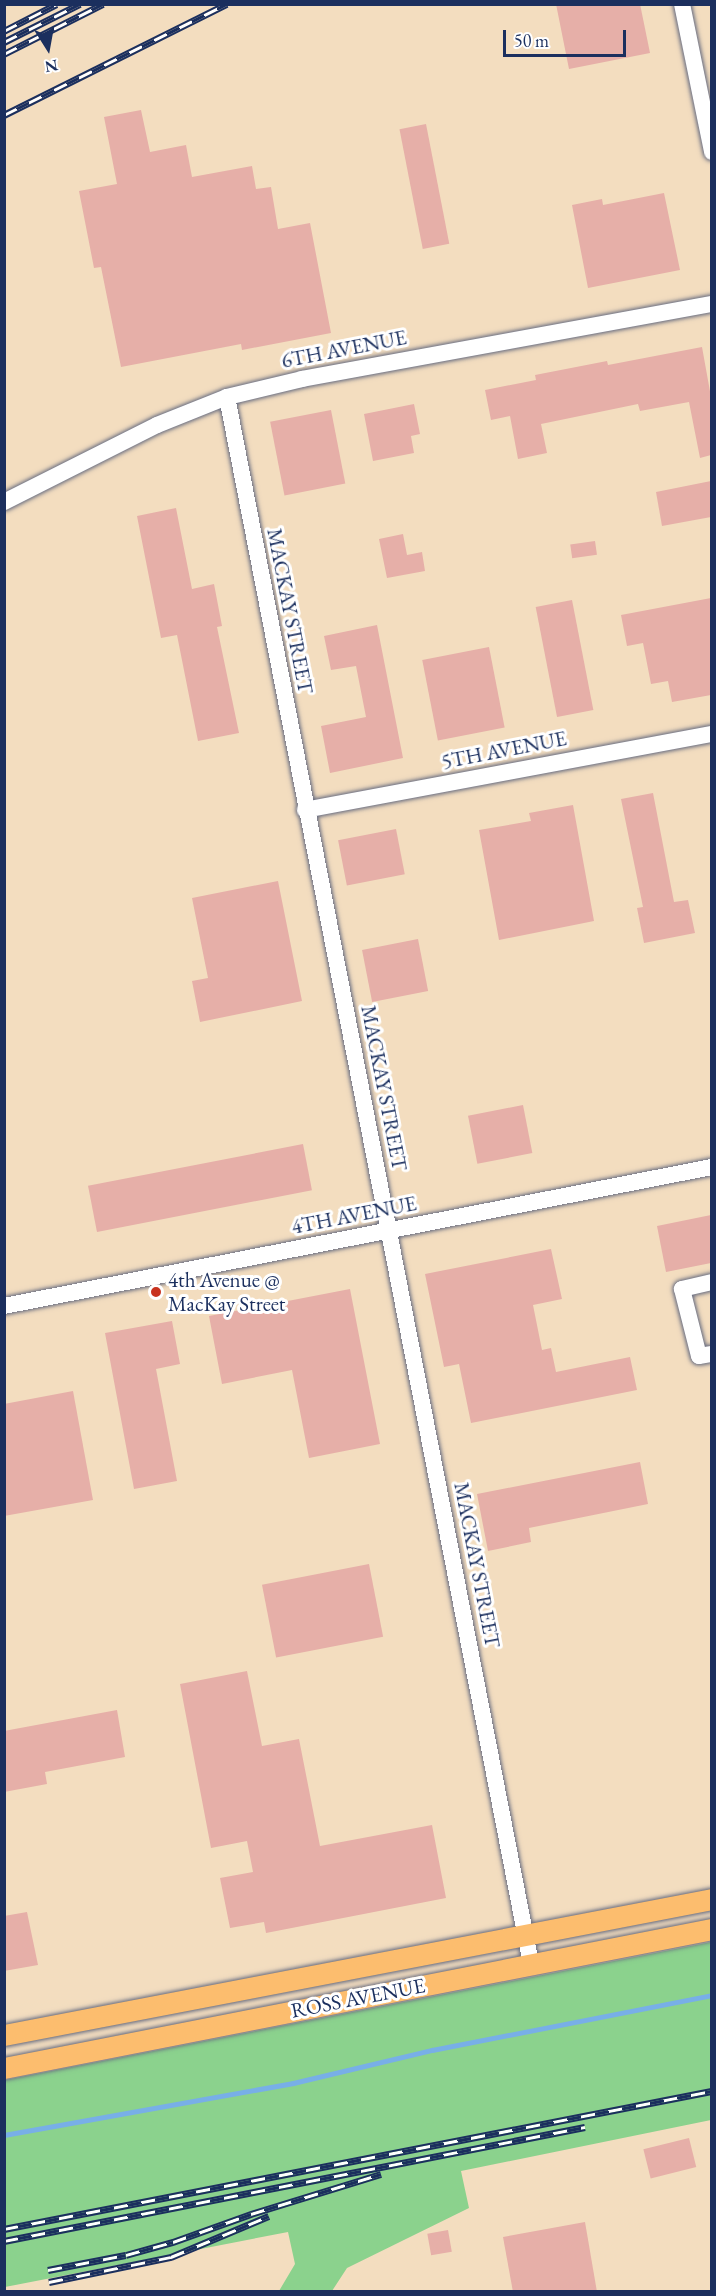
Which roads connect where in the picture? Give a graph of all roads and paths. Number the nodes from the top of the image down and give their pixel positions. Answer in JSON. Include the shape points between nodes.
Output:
{"nodes":[{"id":1,"x":682,"y":4,"type":"edge"},
{"id":2,"x":711,"y":152,"type":"edge"},
{"id":3,"x":711,"y":304,"type":"edge"},
{"id":4,"x":227,"y":397,"type":"junction"},
{"id":5,"x":4,"y":502,"type":"edge"},
{"id":6,"x":711,"y":734,"type":"edge"},
{"id":7,"x":305,"y":810,"type":"junction"},
{"id":8,"x":711,"y":1167,"type":"edge"},
{"id":9,"x":389,"y":1231,"type":"junction"},
{"id":10,"x":711,"y":1282,"type":"edge"},
{"id":11,"x":4,"y":1306,"type":"edge"},
{"id":12,"x":711,"y":1354,"type":"edge"},
{"id":13,"x":711,"y":1899,"type":"edge"},
{"id":14,"x":711,"y":1929,"type":"edge"},
{"id":15,"x":526,"y":1936,"type":"junction"},
{"id":16,"x":531,"y":1964,"type":"junction"},
{"id":17,"x":4,"y":2035,"type":"edge"},
{"id":18,"x":4,"y":2068,"type":"edge"}],
"edges":[{"from":1,"to":2,"type":"street"},
{"from":3,"to":4,"type":"street","name":"6TH AVENUE","via":[[302,379]]},
{"from":4,"to":5,"type":"street","name":"6TH AVENUE","via":[[157,425]]},
{"from":4,"to":7,"type":"street","name":"MACKAY STREET"},
{"from":6,"to":7,"type":"street","name":"5TH AVENUE"},
{"from":7,"to":9,"type":"street","name":"MACKAY STREET"},
{"from":8,"to":9,"type":"street","name":"4TH AVENUE"},
{"from":9,"to":11,"type":"street","name":"4TH AVENUE"},
{"from":9,"to":15,"type":"street","name":"MACKAY STREET"},
{"from":10,"to":12,"type":"street","via":[[682,1289],[699,1356]]},
{"from":13,"to":15,"type":"main road","name":"ROSS AVENUE"},
{"from":14,"to":16,"type":"main road","name":"ROSS AVENUE"},
{"from":15,"to":16,"type":"street","name":"MACKAY STREET"},
{"from":15,"to":17,"type":"main road","name":"ROSS AVENUE"},
{"from":16,"to":18,"type":"main road","name":"ROSS AVENUE"}]}
